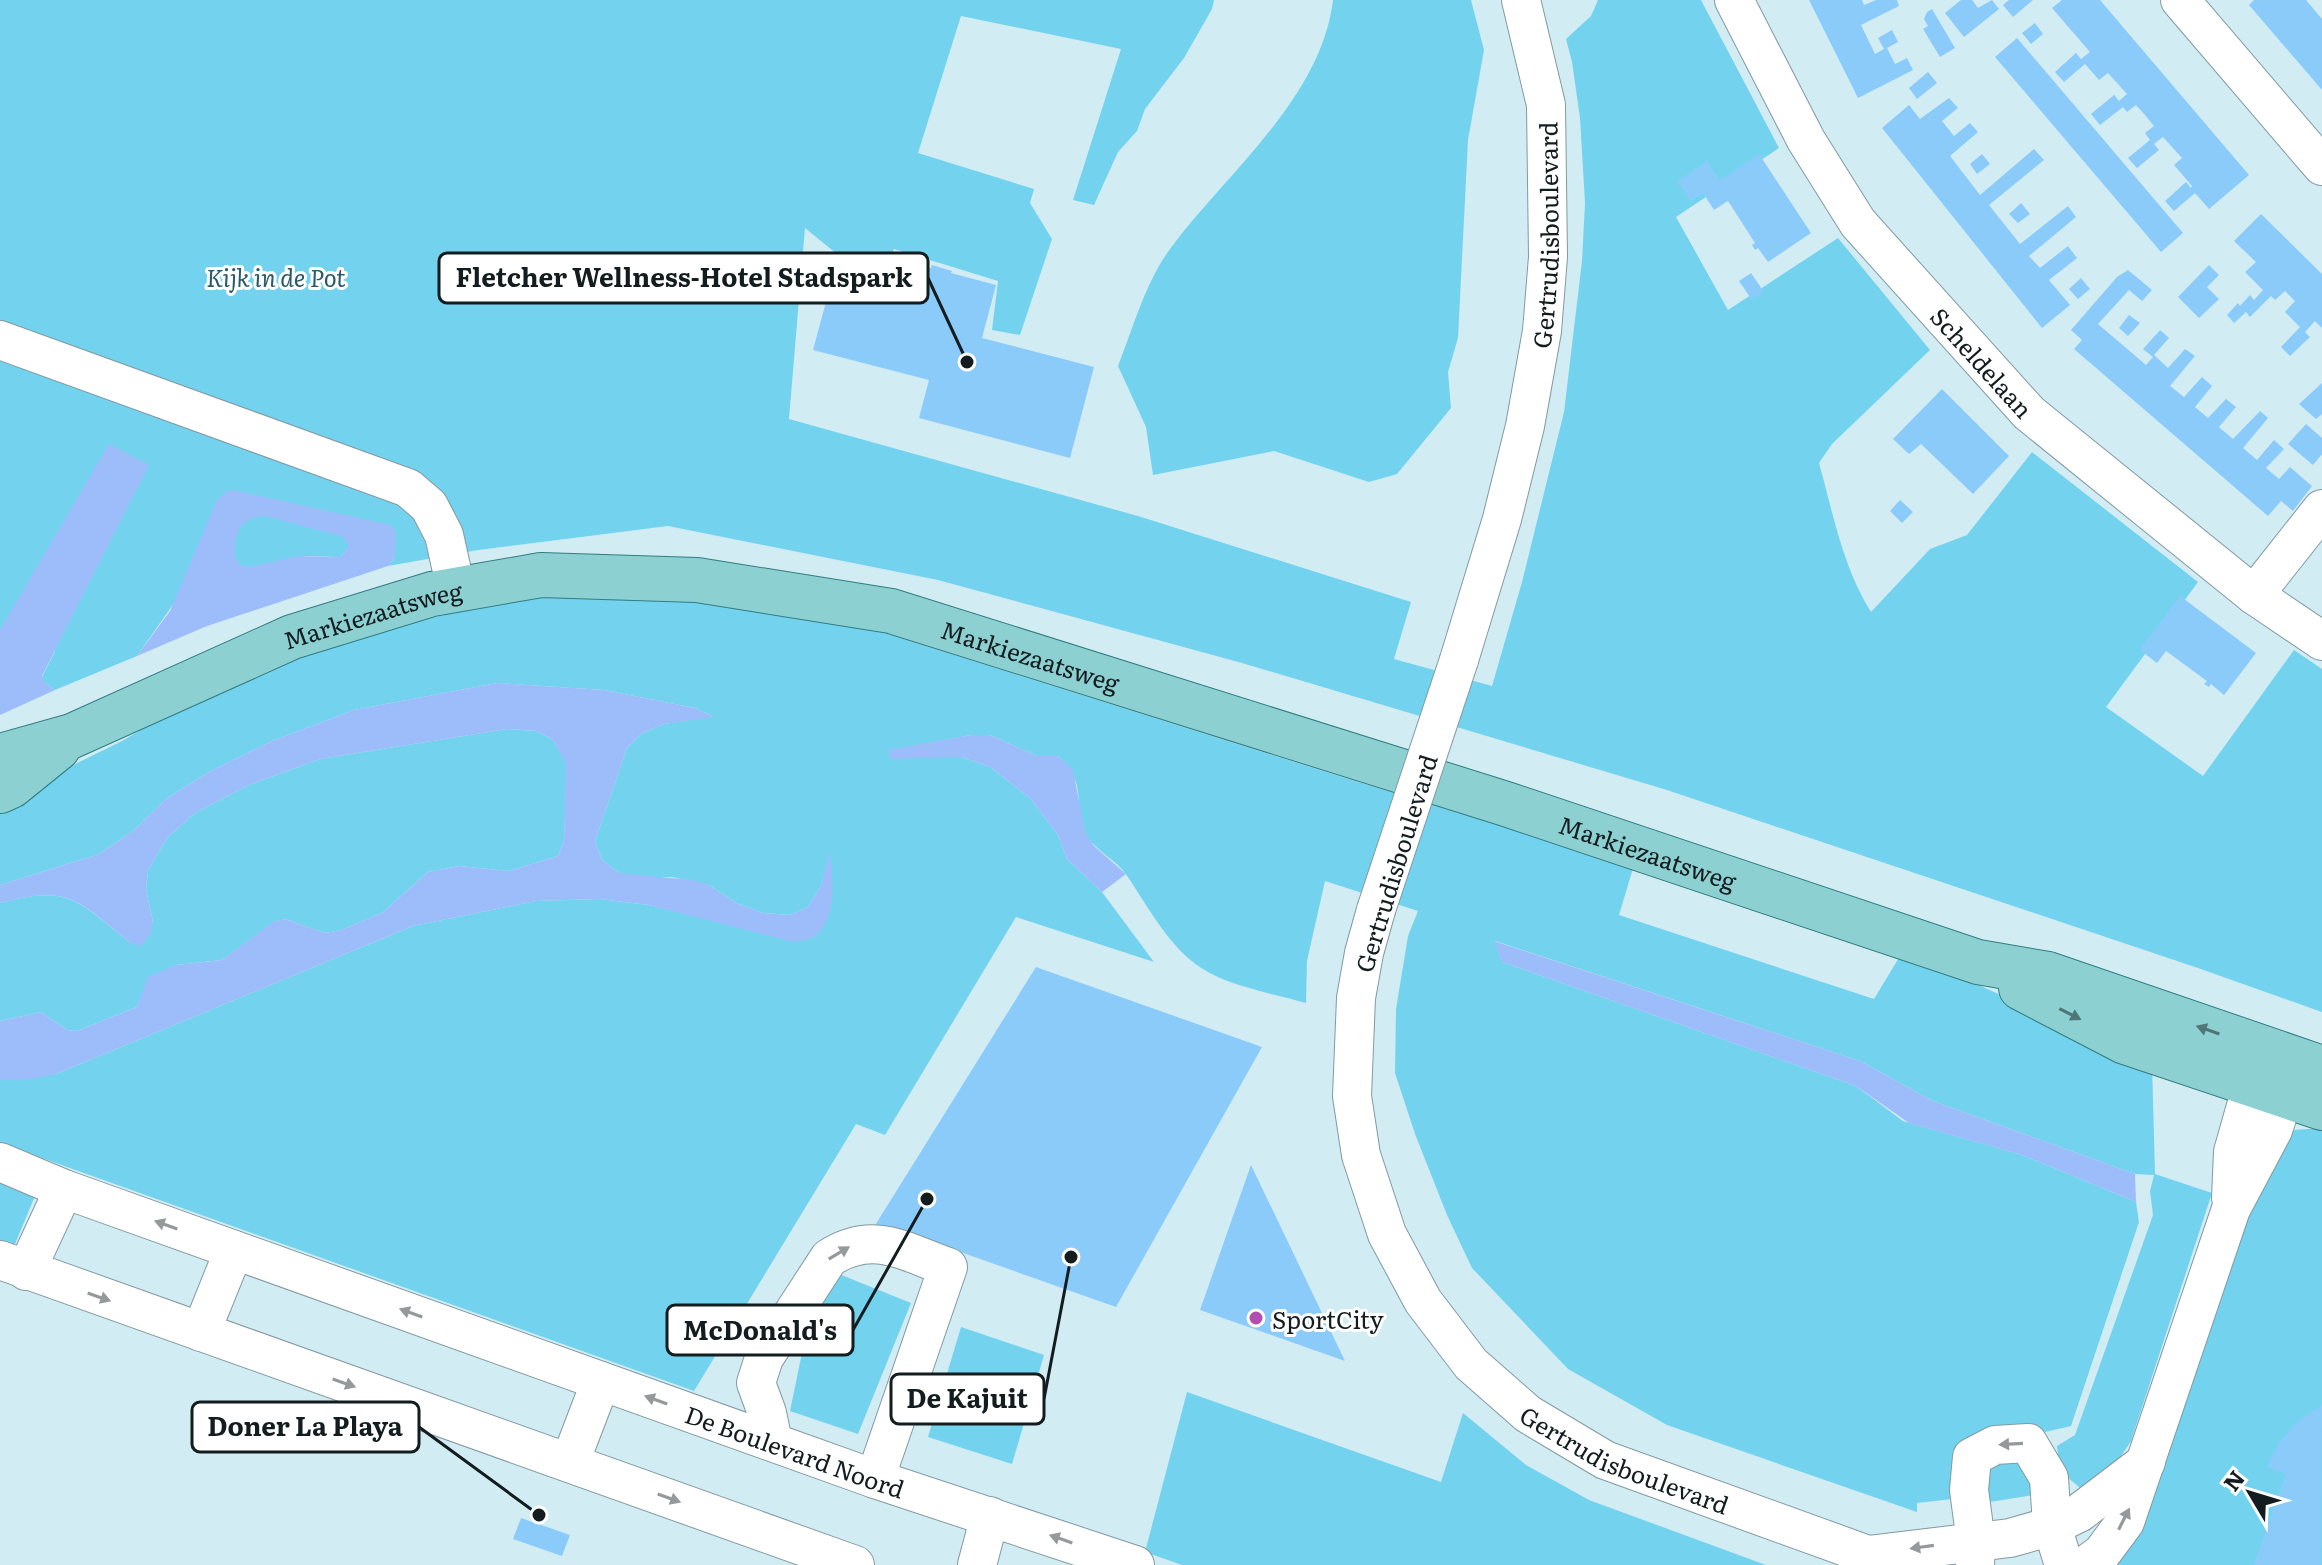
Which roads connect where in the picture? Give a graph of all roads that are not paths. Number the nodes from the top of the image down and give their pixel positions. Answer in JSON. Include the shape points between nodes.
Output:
{"nodes":[{"id":1,"x":1521,"y":0,"type":"edge"},
{"id":2,"x":1734,"y":0,"type":"edge"},
{"id":3,"x":2180,"y":0,"type":"edge"},
{"id":4,"x":2322,"y":166,"type":"edge"},
{"id":5,"x":0,"y":340,"type":"edge"},
{"id":6,"x":2322,"y":509,"type":"edge"},
{"id":7,"x":456,"y":589,"type":"junction"},
{"id":8,"x":2254,"y":595,"type":"junction"},
{"id":9,"x":2322,"y":641,"type":"edge"},
{"id":10,"x":72,"y":736,"type":"junction"},
{"id":11,"x":0,"y":756,"type":"edge"},
{"id":12,"x":0,"y":791,"type":"edge"},
{"id":13,"x":2322,"y":1068,"type":"edge"},
{"id":14,"x":2285,"y":1086,"type":"edge"},
{"id":15,"x":0,"y":1162,"type":"edge"},
{"id":16,"x":64,"y":1189,"type":"junction"},
{"id":17,"x":234,"y":1250,"type":"junction"},
{"id":18,"x":13,"y":1265,"type":"edge"},
{"id":19,"x":201,"y":1332,"type":"junction"},
{"id":20,"x":601,"y":1381,"type":"junction"},
{"id":21,"x":770,"y":1428,"type":"junction"},
{"id":22,"x":570,"y":1462,"type":"junction"},
{"id":23,"x":2146,"y":1462,"type":"junction"},
{"id":24,"x":875,"y":1479,"type":"junction"},
{"id":25,"x":990,"y":1516,"type":"junction"},
{"id":26,"x":2052,"y":1526,"type":"junction"},
{"id":27,"x":1976,"y":1553,"type":"edge"},
{"id":28,"x":1878,"y":1560,"type":"edge"},
{"id":29,"x":855,"y":1565,"type":"edge"},
{"id":30,"x":977,"y":1565,"type":"edge"},
{"id":31,"x":1135,"y":1565,"type":"edge"},
{"id":32,"x":2064,"y":1565,"type":"edge"},
{"id":33,"x":2086,"y":1565,"type":"edge"}],
"edges":[{"from":1,"to":28,"type":"street","name":"Gertrudisboulevard","bridge":true,"via":[[1546,105],[1548,257],[1542,331],[1502,519],[1364,953],[1356,998],[1352,1096],[1361,1155],[1387,1234],[1423,1301],[1471,1364],[1528,1414],[1605,1460]]},
{"from":2,"to":8,"type":"street","name":"Scheldelaan","via":[[1806,140],[1858,223],[2029,413]]},
{"from":3,"to":4,"type":"street"},
{"from":5,"to":7,"type":"street","via":[[408,488],[429,506],[444,535]]},
{"from":6,"to":8,"type":"street"},
{"from":7,"to":10,"type":"main road","name":"Markiezaatsweg","via":[[292,637]]},
{"from":7,"to":14,"type":"main road","name":"Markiezaatsweg","via":[[541,575],[697,580],[891,611],[1506,804],[1978,962],[2048,974]]},
{"from":8,"to":9,"type":"street","name":"Scheldelaan"},
{"from":10,"to":11,"type":"main road","name":"Markiezaatsweg"},
{"from":10,"to":12,"type":"main road","name":"Markiezaatsweg"},
{"from":13,"to":14,"type":"main road","name":"Markiezaatsweg"},
{"from":14,"to":23,"type":"street","via":[[2233,1152],[2231,1209]]},
{"from":15,"to":16,"type":"street","name":"De Boulevard Noord"},
{"from":17,"to":16,"type":"street","name":"De Boulevard Noord","one_way":true},
{"from":16,"to":18,"type":"street"},
{"from":17,"to":19,"type":"street"},
{"from":20,"to":17,"type":"street","name":"De Boulevard Noord","one_way":true},
{"from":18,"to":19,"type":"street","one_way":true},
{"from":19,"to":22,"type":"street","one_way":true},
{"from":21,"to":20,"type":"street","name":"De Boulevard Noord","one_way":true},
{"from":20,"to":22,"type":"street"},
{"from":21,"to":24,"type":"street","name":"De Boulevard Noord"},
{"from":21,"to":24,"type":"street","one_way":true,"via":[[756,1383],[764,1358],[829,1258],[843,1248],[883,1244],[948,1267]]},
{"from":22,"to":29,"type":"street","one_way":true},
{"from":23,"to":26,"type":"street","name":"Gertrudisboulevard","via":[[2079,1513]]},
{"from":33,"to":23,"type":"street","one_way":true,"via":[[2125,1522]]},
{"from":24,"to":25,"type":"street","name":"De Boulevard Noord"},
{"from":25,"to":30,"type":"street"},
{"from":31,"to":25,"type":"street","name":"De Boulevard Noord","one_way":true},
{"from":26,"to":27,"type":"street","name":"Gertrudisboulevard"},
{"from":26,"to":27,"type":"street","one_way":true,"via":[[2049,1478],[2028,1443],[1995,1445],[1972,1457],[1969,1490]]},
{"from":26,"to":32,"type":"street"},
{"from":27,"to":28,"type":"street","name":"Gertrudisboulevard","one_way":true}]}
